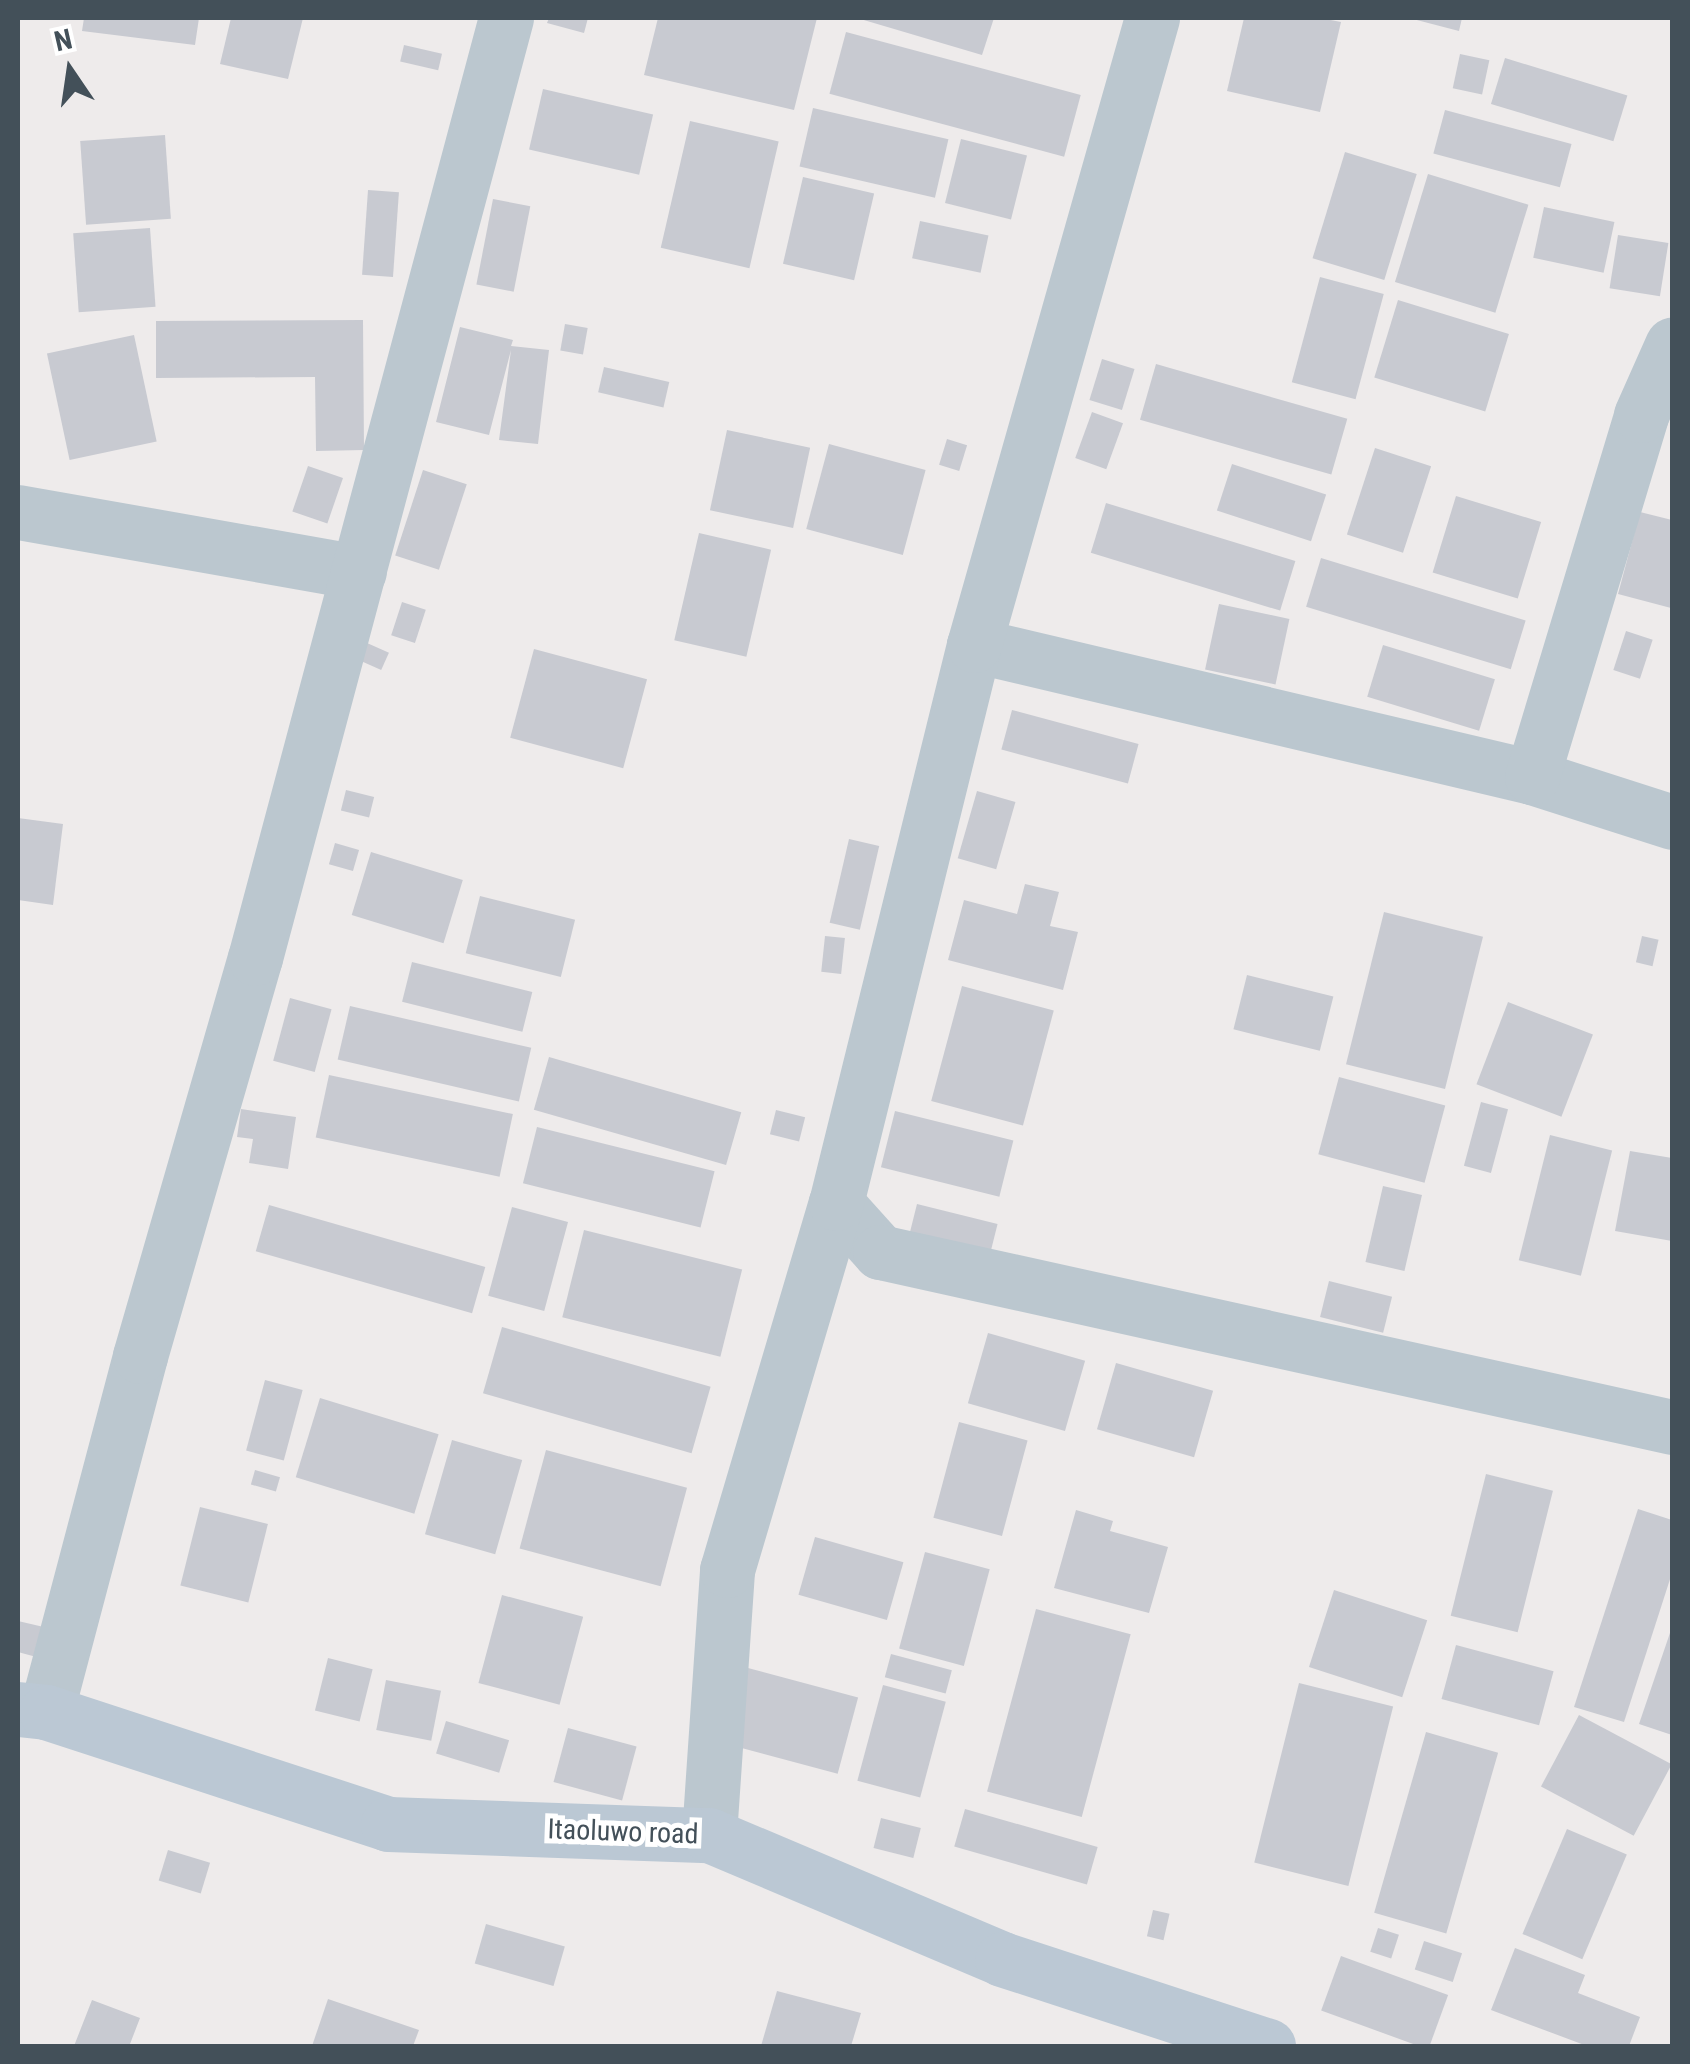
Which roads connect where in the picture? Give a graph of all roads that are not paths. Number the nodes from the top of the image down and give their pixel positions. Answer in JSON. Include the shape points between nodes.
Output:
{"nodes":[{"id":1,"x":506,"y":18,"type":"edge"},
{"id":2,"x":1152,"y":18,"type":"edge"},
{"id":3,"x":1672,"y":345,"type":"edge"},
{"id":4,"x":18,"y":512,"type":"edge"},
{"id":5,"x":359,"y":572,"type":"junction"},
{"id":6,"x":974,"y":645,"type":"junction"},
{"id":7,"x":1532,"y":777,"type":"junction"},
{"id":8,"x":1672,"y":822,"type":"edge"},
{"id":9,"x":836,"y":1203,"type":"junction"},
{"id":10,"x":1672,"y":1427,"type":"edge"},
{"id":11,"x":32,"y":1710,"type":"edge"},
{"id":12,"x":709,"y":1834,"type":"junction"},
{"id":13,"x":1268,"y":2046,"type":"edge"}],
"edges":[{"from":1,"to":5,"type":"street"},
{"from":2,"to":6,"type":"street"},
{"from":3,"to":7,"type":"street","via":[[1641,414]]},
{"from":4,"to":5,"type":"street"},
{"from":5,"to":11,"type":"street","via":[[140,1356]]},
{"from":6,"to":7,"type":"street"},
{"from":6,"to":9,"type":"street"},
{"from":7,"to":8,"type":"street"},
{"from":9,"to":10,"type":"street","via":[[880,1252]]},
{"from":9,"to":12,"type":"street","via":[[728,1570]]},
{"from":11,"to":12,"type":"street","name":"Itaoluwo road","via":[[388,1824]]},
{"from":12,"to":13,"type":"street","name":"Itaoluwo road","via":[[1002,1959]]}]}
